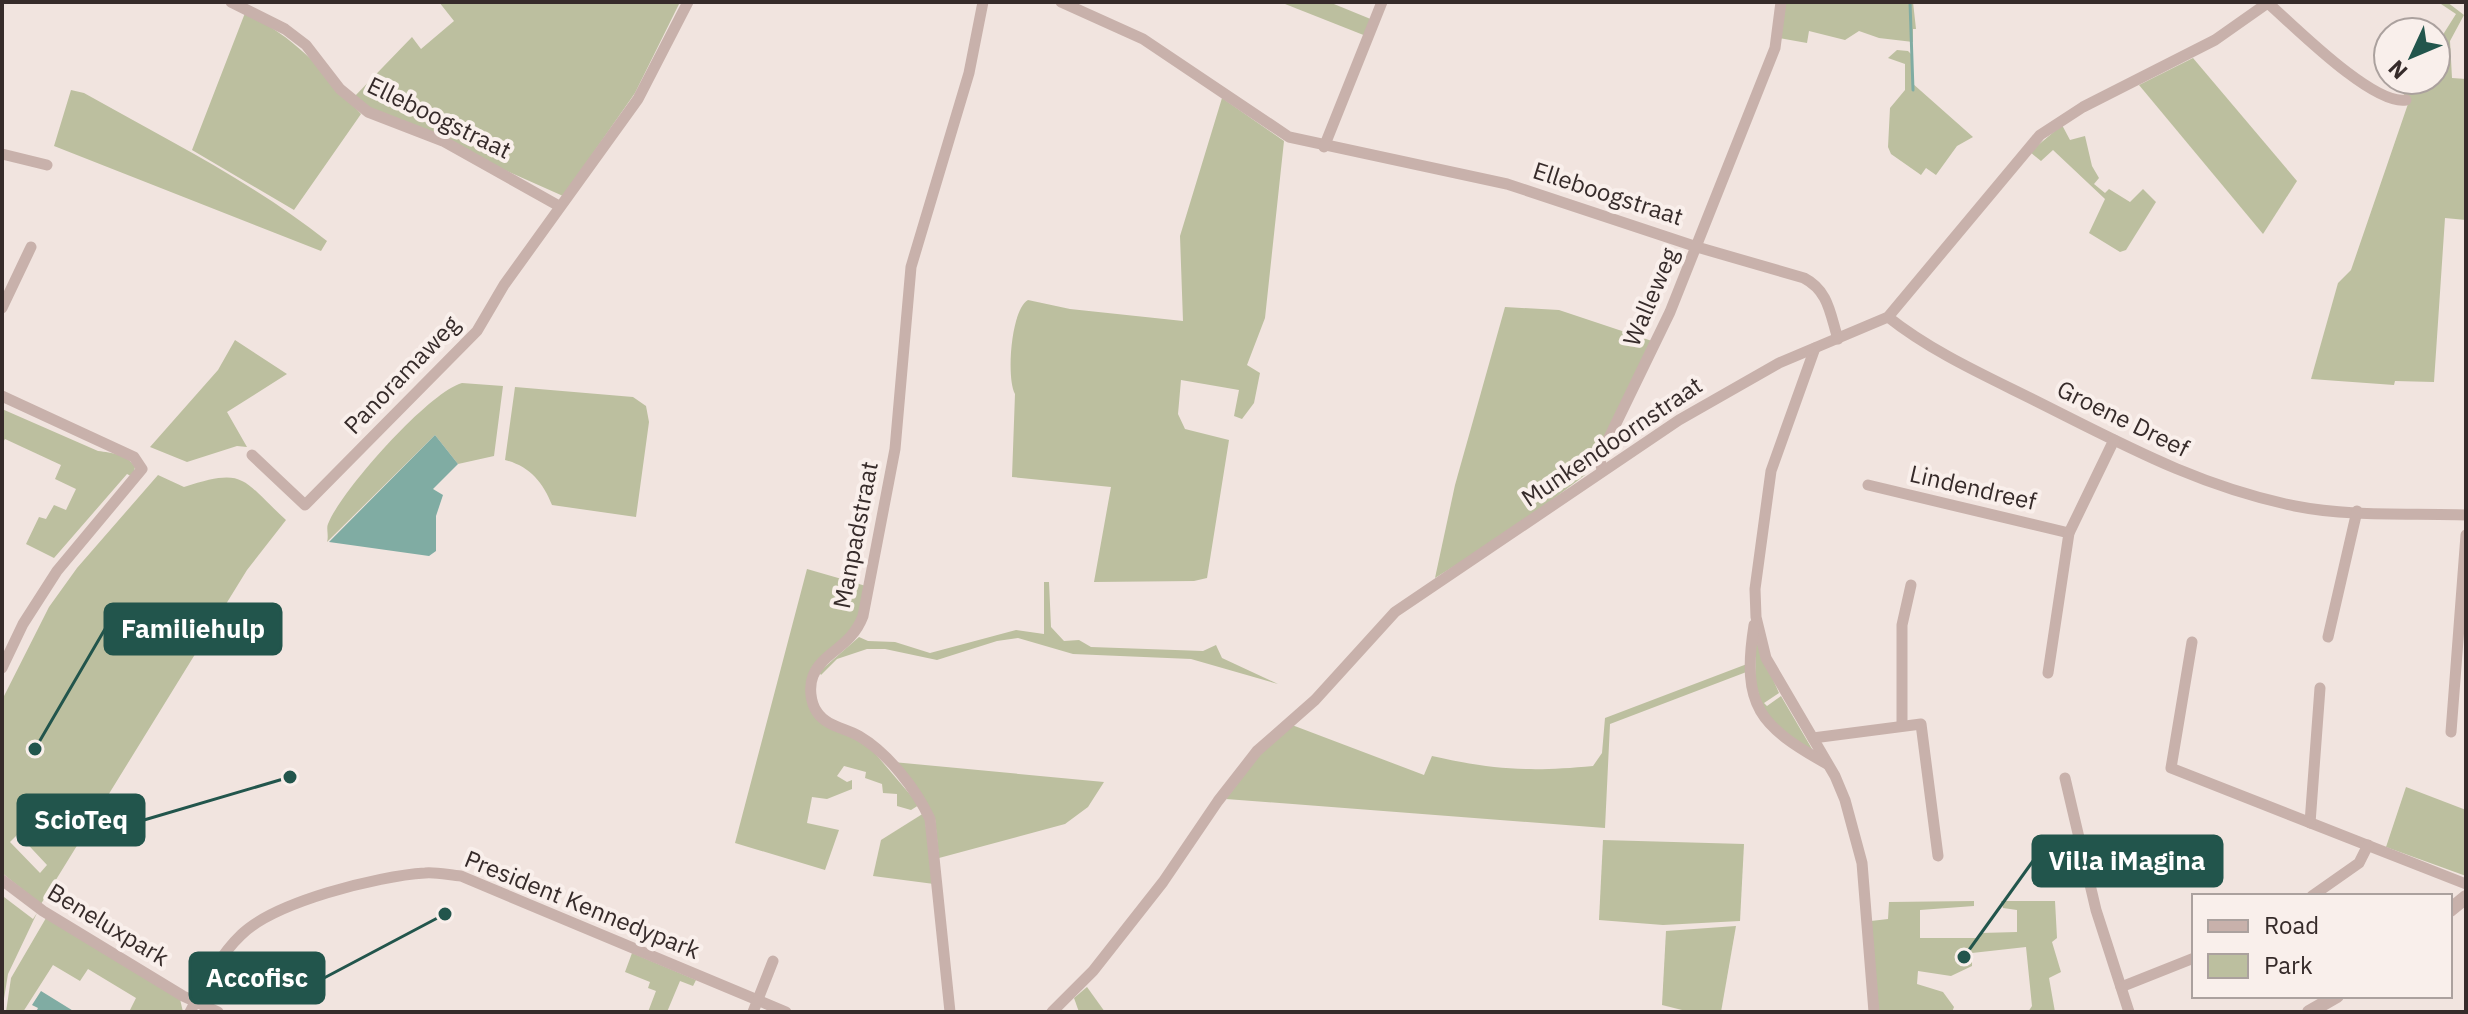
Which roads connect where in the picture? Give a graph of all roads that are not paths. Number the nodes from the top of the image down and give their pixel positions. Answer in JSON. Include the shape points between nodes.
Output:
{"nodes":[{"id":1,"x":231,"y":2,"type":"edge"},
{"id":2,"x":688,"y":2,"type":"edge"},
{"id":3,"x":983,"y":2,"type":"edge"},
{"id":4,"x":1061,"y":2,"type":"edge"},
{"id":5,"x":1382,"y":2,"type":"edge"},
{"id":6,"x":1781,"y":2,"type":"edge"},
{"id":7,"x":2269,"y":2,"type":"edge"},
{"id":8,"x":2406,"y":100,"type":"dead end"},
{"id":9,"x":1324,"y":147,"type":"junction"},
{"id":10,"x":2,"y":154,"type":"edge"},
{"id":11,"x":47,"y":165,"type":"dead end"},
{"id":12,"x":559,"y":206,"type":"junction"},
{"id":13,"x":31,"y":247,"type":"dead end"},
{"id":14,"x":1697,"y":247,"type":"junction"},
{"id":15,"x":2,"y":308,"type":"edge"},
{"id":16,"x":1888,"y":317,"type":"junction"},
{"id":17,"x":1838,"y":339,"type":"junction"},
{"id":18,"x":1815,"y":348,"type":"junction"},
{"id":19,"x":2,"y":396,"type":"edge"},
{"id":20,"x":2114,"y":440,"type":"junction"},
{"id":21,"x":252,"y":455,"type":"dead end"},
{"id":22,"x":1602,"y":470,"type":"junction"},
{"id":23,"x":1868,"y":485,"type":"dead end"},
{"id":24,"x":2357,"y":511,"type":"junction"},
{"id":25,"x":2466,"y":515,"type":"edge"},
{"id":26,"x":2069,"y":533,"type":"junction"},
{"id":27,"x":2466,"y":535,"type":"edge"},
{"id":28,"x":1911,"y":585,"type":"dead end"},
{"id":29,"x":1756,"y":617,"type":"junction"},
{"id":30,"x":2328,"y":637,"type":"dead end"},
{"id":31,"x":2192,"y":642,"type":"dead end"},
{"id":32,"x":2,"y":668,"type":"edge"},
{"id":33,"x":2048,"y":673,"type":"dead end"},
{"id":34,"x":2320,"y":688,"type":"dead end"},
{"id":35,"x":1902,"y":725,"type":"junction"},
{"id":36,"x":2451,"y":732,"type":"dead end"},
{"id":37,"x":1813,"y":738,"type":"junction"},
{"id":38,"x":1829,"y":766,"type":"junction"},
{"id":39,"x":2065,"y":778,"type":"dead end"},
{"id":40,"x":2310,"y":823,"type":"junction"},
{"id":41,"x":2368,"y":845,"type":"junction"},
{"id":42,"x":1938,"y":856,"type":"dead end"},
{"id":43,"x":2,"y":880,"type":"edge"},
{"id":44,"x":2466,"y":884,"type":"edge"},
{"id":45,"x":2315,"y":894,"type":"edge"},
{"id":46,"x":2192,"y":959,"type":"edge"},
{"id":47,"x":773,"y":961,"type":"dead end"},
{"id":48,"x":2121,"y":987,"type":"junction"},
{"id":49,"x":2334,"y":998,"type":"edge"},
{"id":50,"x":758,"y":1000,"type":"junction"},
{"id":51,"x":193,"y":1007,"type":"edge"},
{"id":52,"x":218,"y":1012,"type":"edge"},
{"id":53,"x":753,"y":1012,"type":"edge"},
{"id":54,"x":786,"y":1012,"type":"edge"},
{"id":55,"x":950,"y":1012,"type":"edge"},
{"id":56,"x":1052,"y":1012,"type":"edge"},
{"id":57,"x":1874,"y":1012,"type":"edge"},
{"id":58,"x":2129,"y":1012,"type":"edge"},
{"id":59,"x":2309,"y":1012,"type":"edge"}],
"edges":[{"from":1,"to":12,"type":"street","name":"Elleboogstraat","via":[[306,45],[340,89],[368,112],[443,141]]},
{"from":2,"to":12,"type":"street","via":[[638,99]]},
{"from":3,"to":55,"type":"street","name":"Manpadstraat","via":[[969,73],[911,267],[895,449],[863,616],[858,632],[816,669],[810,684],[817,712],[874,747],[930,819]]},
{"from":4,"to":9,"type":"street","name":"Elleboogstraat","via":[[1143,39],[1289,137]]},
{"from":5,"to":9,"type":"street"},
{"from":6,"to":14,"type":"street","name":"Walleweg","via":[[1775,48]]},
{"from":7,"to":8,"type":"street","via":[[2351,77],[2387,97]]},
{"from":7,"to":16,"type":"street","name":"Munkendoornstraat","via":[[2215,40],[2070,114],[2040,135]]},
{"from":9,"to":14,"type":"street","name":"Elleboogstraat","via":[[1507,184]]},
{"from":10,"to":11,"type":"street"},
{"from":12,"to":21,"type":"street","name":"Panoramaweg","via":[[477,331],[305,505]]},
{"from":13,"to":15,"type":"street"},
{"from":14,"to":17,"type":"street","name":"Elleboogstraat","via":[[1812,282],[1825,295]]},
{"from":14,"to":22,"type":"street","name":"Walleweg","via":[[1606,444]]},
{"from":16,"to":17,"type":"street","name":"Munkendoornstraat"},
{"from":16,"to":20,"type":"street","name":"Groene Dreef","via":[[1982,374]]},
{"from":17,"to":18,"type":"street","name":"Munkendoornstraat"},
{"from":18,"to":22,"type":"street","name":"Munkendoornstraat","via":[[1748,379]]},
{"from":18,"to":29,"type":"street","via":[[1771,471]]},
{"from":19,"to":32,"type":"street","via":[[134,457],[142,471],[57,571]]},
{"from":20,"to":24,"type":"street","name":"Groene Dreef","via":[[2175,471],[2245,495],[2299,507]]},
{"from":20,"to":26,"type":"street"},
{"from":22,"to":56,"type":"street","name":"Munkendoornstraat","via":[[1380,625],[1315,700],[1248,762],[1163,882],[1093,971]]},
{"from":23,"to":26,"type":"street","name":"Lindendreef"},
{"from":24,"to":25,"type":"street","name":"Groene Dreef"},
{"from":24,"to":30,"type":"street"},
{"from":26,"to":33,"type":"street"},
{"from":27,"to":36,"type":"street"},
{"from":28,"to":35,"type":"street","via":[[1902,625]]},
{"from":29,"to":37,"type":"street","via":[[1766,658]]},
{"from":29,"to":38,"type":"street","via":[[1752,669],[1758,711],[1771,727]]},
{"from":31,"to":40,"type":"street","via":[[2171,768]]},
{"from":34,"to":40,"type":"street"},
{"from":35,"to":37,"type":"street"},
{"from":35,"to":42,"type":"street","via":[[1921,724]]},
{"from":37,"to":38,"type":"street"},
{"from":38,"to":57,"type":"street","via":[[1845,800],[1862,863]]},
{"from":39,"to":48,"type":"street","via":[[2096,910]]},
{"from":40,"to":41,"type":"street"},
{"from":41,"to":44,"type":"street"},
{"from":41,"to":45,"type":"street","via":[[2359,863]]},
{"from":43,"to":51,"type":"street","name":"Beneluxpark"},
{"from":46,"to":48,"type":"street"},
{"from":47,"to":50,"type":"street"},
{"from":48,"to":58,"type":"street"},
{"from":49,"to":59,"type":"street"},
{"from":50,"to":51,"type":"street","name":"President Kennedypark","via":[[474,881],[425,873],[316,896],[267,915],[240,935]]},
{"from":50,"to":53,"type":"street"},
{"from":50,"to":54,"type":"street","name":"President Kennedypark"},
{"from":51,"to":52,"type":"street"}]}
